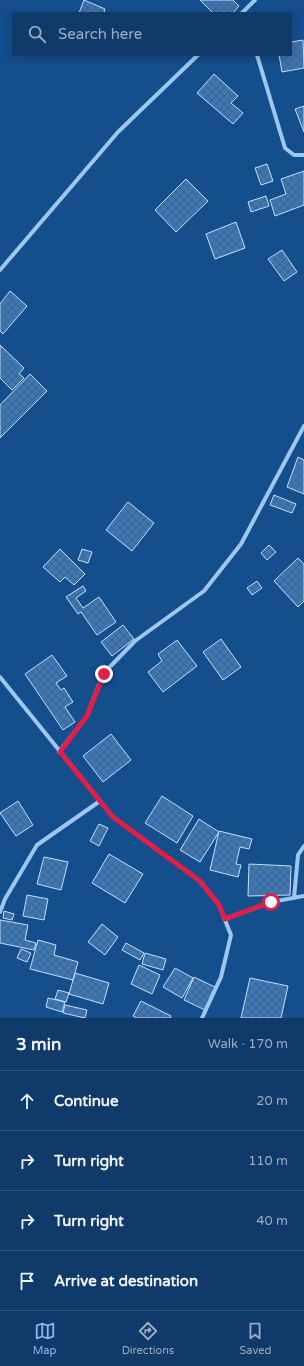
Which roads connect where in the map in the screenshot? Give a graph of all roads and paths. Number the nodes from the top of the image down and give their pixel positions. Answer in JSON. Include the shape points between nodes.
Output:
{"nodes":[{"id":1,"x":255,"y":0,"type":"edge"},
{"id":2,"x":244,"y":12,"type":"edge"},
{"id":3,"x":197,"y":56,"type":"edge"},
{"id":4,"x":257,"y":56,"type":"edge"},
{"id":5,"x":304,"y":155,"type":"edge"},
{"id":6,"x":0,"y":270,"type":"edge"},
{"id":7,"x":304,"y":426,"type":"edge"},
{"id":8,"x":0,"y":677,"type":"edge"},
{"id":9,"x":60,"y":752,"type":"junction"},
{"id":10,"x":100,"y":801,"type":"junction"},
{"id":11,"x":304,"y":846,"type":"edge"},
{"id":12,"x":304,"y":896,"type":"edge"},
{"id":13,"x":294,"y":898,"type":"junction"},
{"id":14,"x":0,"y":912,"type":"edge"},
{"id":15,"x":225,"y":919,"type":"junction"},
{"id":16,"x":202,"y":1018,"type":"edge"}],
"edges":[{"from":1,"to":2,"type":"street"},
{"from":3,"to":6,"type":"street","via":[[118,132]]},
{"from":4,"to":5,"type":"street","via":[[285,148],[294,155]]},
{"from":7,"to":9,"type":"street","via":[[241,544],[204,591],[135,641],[104,674],[87,716]]},
{"from":8,"to":9,"type":"street"},
{"from":9,"to":10,"type":"street"},
{"from":10,"to":14,"type":"street","via":[[37,845]]},
{"from":10,"to":15,"type":"street","via":[[113,817],[200,881],[219,905]]},
{"from":11,"to":13,"type":"street","via":[[298,856]]},
{"from":12,"to":13,"type":"street"},
{"from":13,"to":15,"type":"street","via":[[271,902]]},
{"from":15,"to":16,"type":"street","via":[[231,935],[221,977]]}]}
